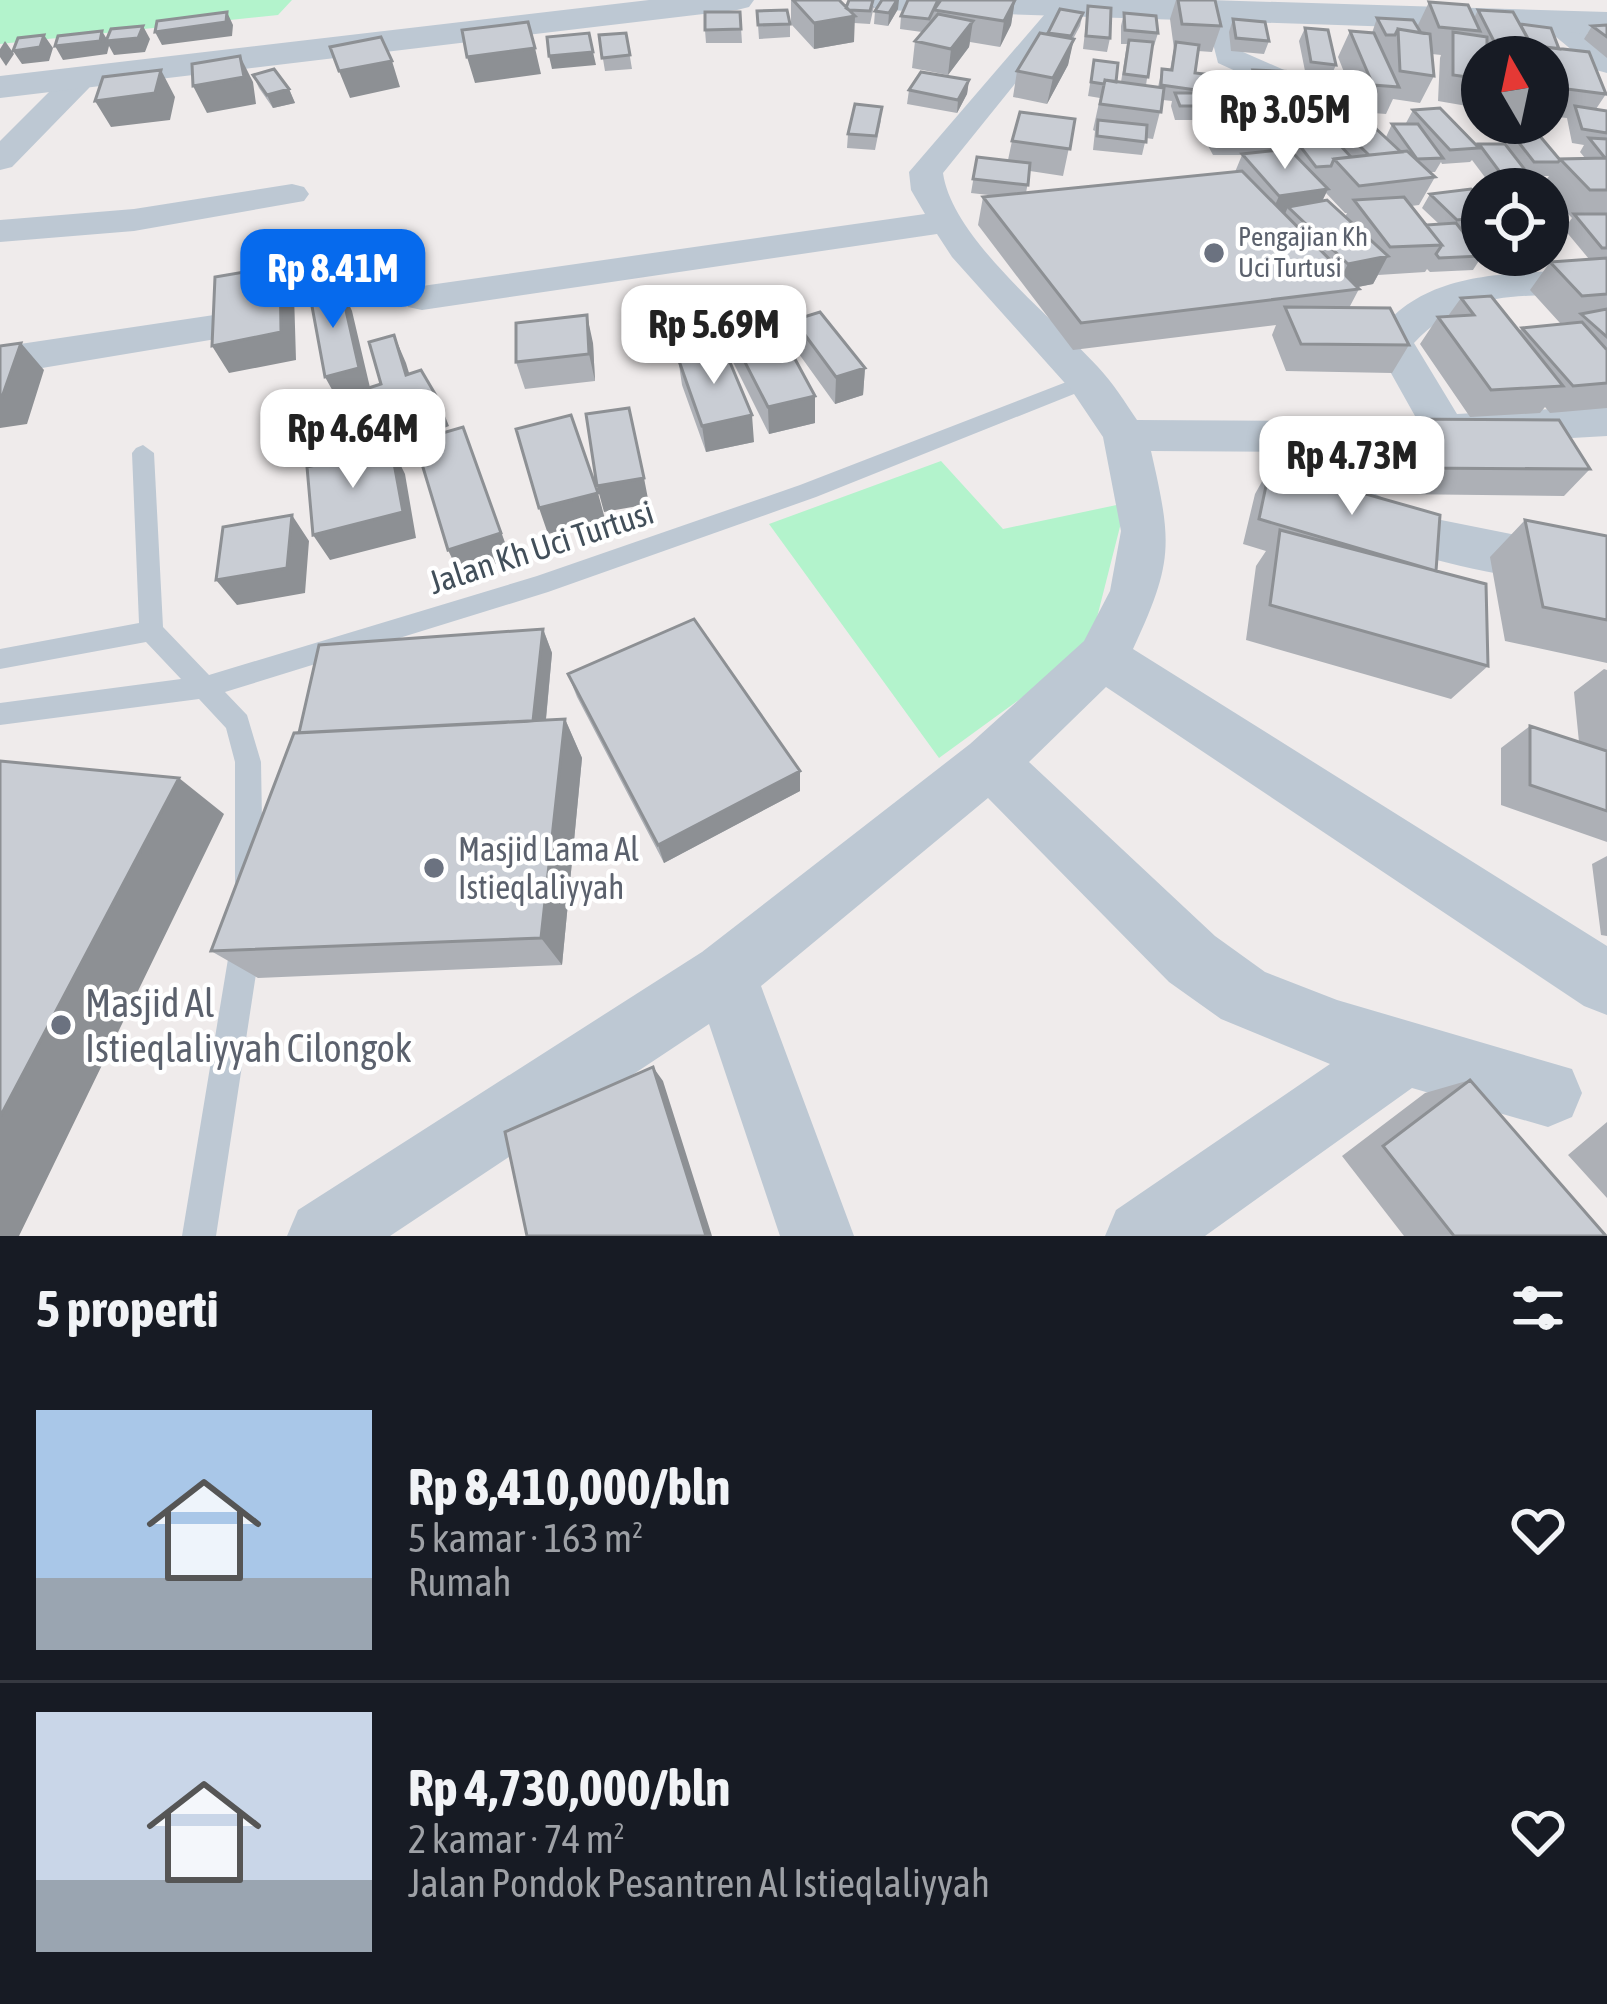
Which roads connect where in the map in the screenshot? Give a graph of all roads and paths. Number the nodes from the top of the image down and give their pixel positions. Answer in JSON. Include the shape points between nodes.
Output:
{"nodes":[{"id":1,"x":737,"y":0,"type":"edge"},
{"id":2,"x":882,"y":0,"type":"edge"},
{"id":3,"x":1154,"y":4,"type":"edge"},
{"id":4,"x":1063,"y":8,"type":"junction"},
{"id":5,"x":1219,"y":12,"type":"junction"},
{"id":6,"x":1554,"y":21,"type":"junction"},
{"id":7,"x":1607,"y":23,"type":"edge"},
{"id":8,"x":1607,"y":64,"type":"edge"},
{"id":9,"x":78,"y":81,"type":"junction"},
{"id":10,"x":10,"y":86,"type":"edge"},
{"id":11,"x":1363,"y":136,"type":"edge"},
{"id":12,"x":0,"y":160,"type":"edge"},
{"id":13,"x":292,"y":194,"type":"dead end"},
{"id":14,"x":946,"y":222,"type":"junction"},
{"id":15,"x":0,"y":231,"type":"edge"},
{"id":16,"x":1589,"y":281,"type":"edge"},
{"id":17,"x":422,"y":298,"type":"dead end"},
{"id":18,"x":214,"y":328,"type":"edge"},
{"id":19,"x":0,"y":361,"type":"edge"},
{"id":20,"x":1087,"y":381,"type":"junction"},
{"id":21,"x":1607,"y":421,"type":"edge"},
{"id":22,"x":1444,"y":431,"type":"junction"},
{"id":23,"x":1125,"y":435,"type":"junction"},
{"id":24,"x":1319,"y":436,"type":"junction"},
{"id":25,"x":143,"y":453,"type":"dead end"},
{"id":26,"x":1607,"y":573,"type":"edge"},
{"id":27,"x":151,"y":631,"type":"junction"},
{"id":28,"x":1103,"y":657,"type":"junction"},
{"id":29,"x":0,"y":658,"type":"edge"},
{"id":30,"x":205,"y":687,"type":"junction"},
{"id":31,"x":0,"y":714,"type":"edge"},
{"id":32,"x":990,"y":762,"type":"junction"},
{"id":33,"x":725,"y":975,"type":"junction"},
{"id":34,"x":1607,"y":982,"type":"edge"},
{"id":35,"x":1406,"y":1052,"type":"junction"},
{"id":36,"x":1548,"y":1093,"type":"dead end"},
{"id":37,"x":199,"y":1236,"type":"edge"},
{"id":38,"x":324,"y":1236,"type":"edge"},
{"id":39,"x":818,"y":1236,"type":"edge"},
{"id":40,"x":1142,"y":1236,"type":"edge"}],
"edges":[{"from":1,"to":9,"type":"street"},
{"from":2,"to":4,"type":"street"},
{"from":3,"to":4,"type":"street"},
{"from":3,"to":5,"type":"street"},
{"from":4,"to":14,"type":"street","via":[[926,172]]},
{"from":5,"to":6,"type":"street"},
{"from":5,"to":11,"type":"street","via":[[1228,57],[1323,99]]},
{"from":6,"to":7,"type":"street"},
{"from":6,"to":8,"type":"street"},
{"from":9,"to":10,"type":"street"},
{"from":9,"to":12,"type":"street"},
{"from":13,"to":15,"type":"street"},
{"from":14,"to":17,"type":"street"},
{"from":14,"to":20,"type":"street"},
{"from":16,"to":22,"type":"street","via":[[1466,290],[1425,308],[1393,341]]},
{"from":18,"to":19,"type":"street"},
{"from":20,"to":23,"type":"street"},
{"from":20,"to":30,"type":"lane","name":"Jalan Kh Uci Turtusi","via":[[540,585]]},
{"from":21,"to":22,"type":"street"},
{"from":22,"to":24,"type":"street"},
{"from":23,"to":24,"type":"street"},
{"from":23,"to":28,"type":"street","via":[[1145,531],[1135,591]]},
{"from":24,"to":26,"type":"street","via":[[1352,502],[1373,516],[1423,535]]},
{"from":25,"to":27,"type":"lane"},
{"from":27,"to":29,"type":"lane"},
{"from":27,"to":30,"type":"lane"},
{"from":28,"to":32,"type":"street"},
{"from":28,"to":34,"type":"street"},
{"from":30,"to":31,"type":"lane","name":"Jalan Kh Uci Turtusi"},
{"from":30,"to":37,"type":"lane","via":[[238,723],[248,762],[250,880]]},
{"from":32,"to":33,"type":"street"},
{"from":32,"to":35,"type":"street","via":[[1192,959],[1244,996]]},
{"from":33,"to":38,"type":"street"},
{"from":33,"to":39,"type":"street"},
{"from":35,"to":36,"type":"street"},
{"from":35,"to":40,"type":"street"}]}
